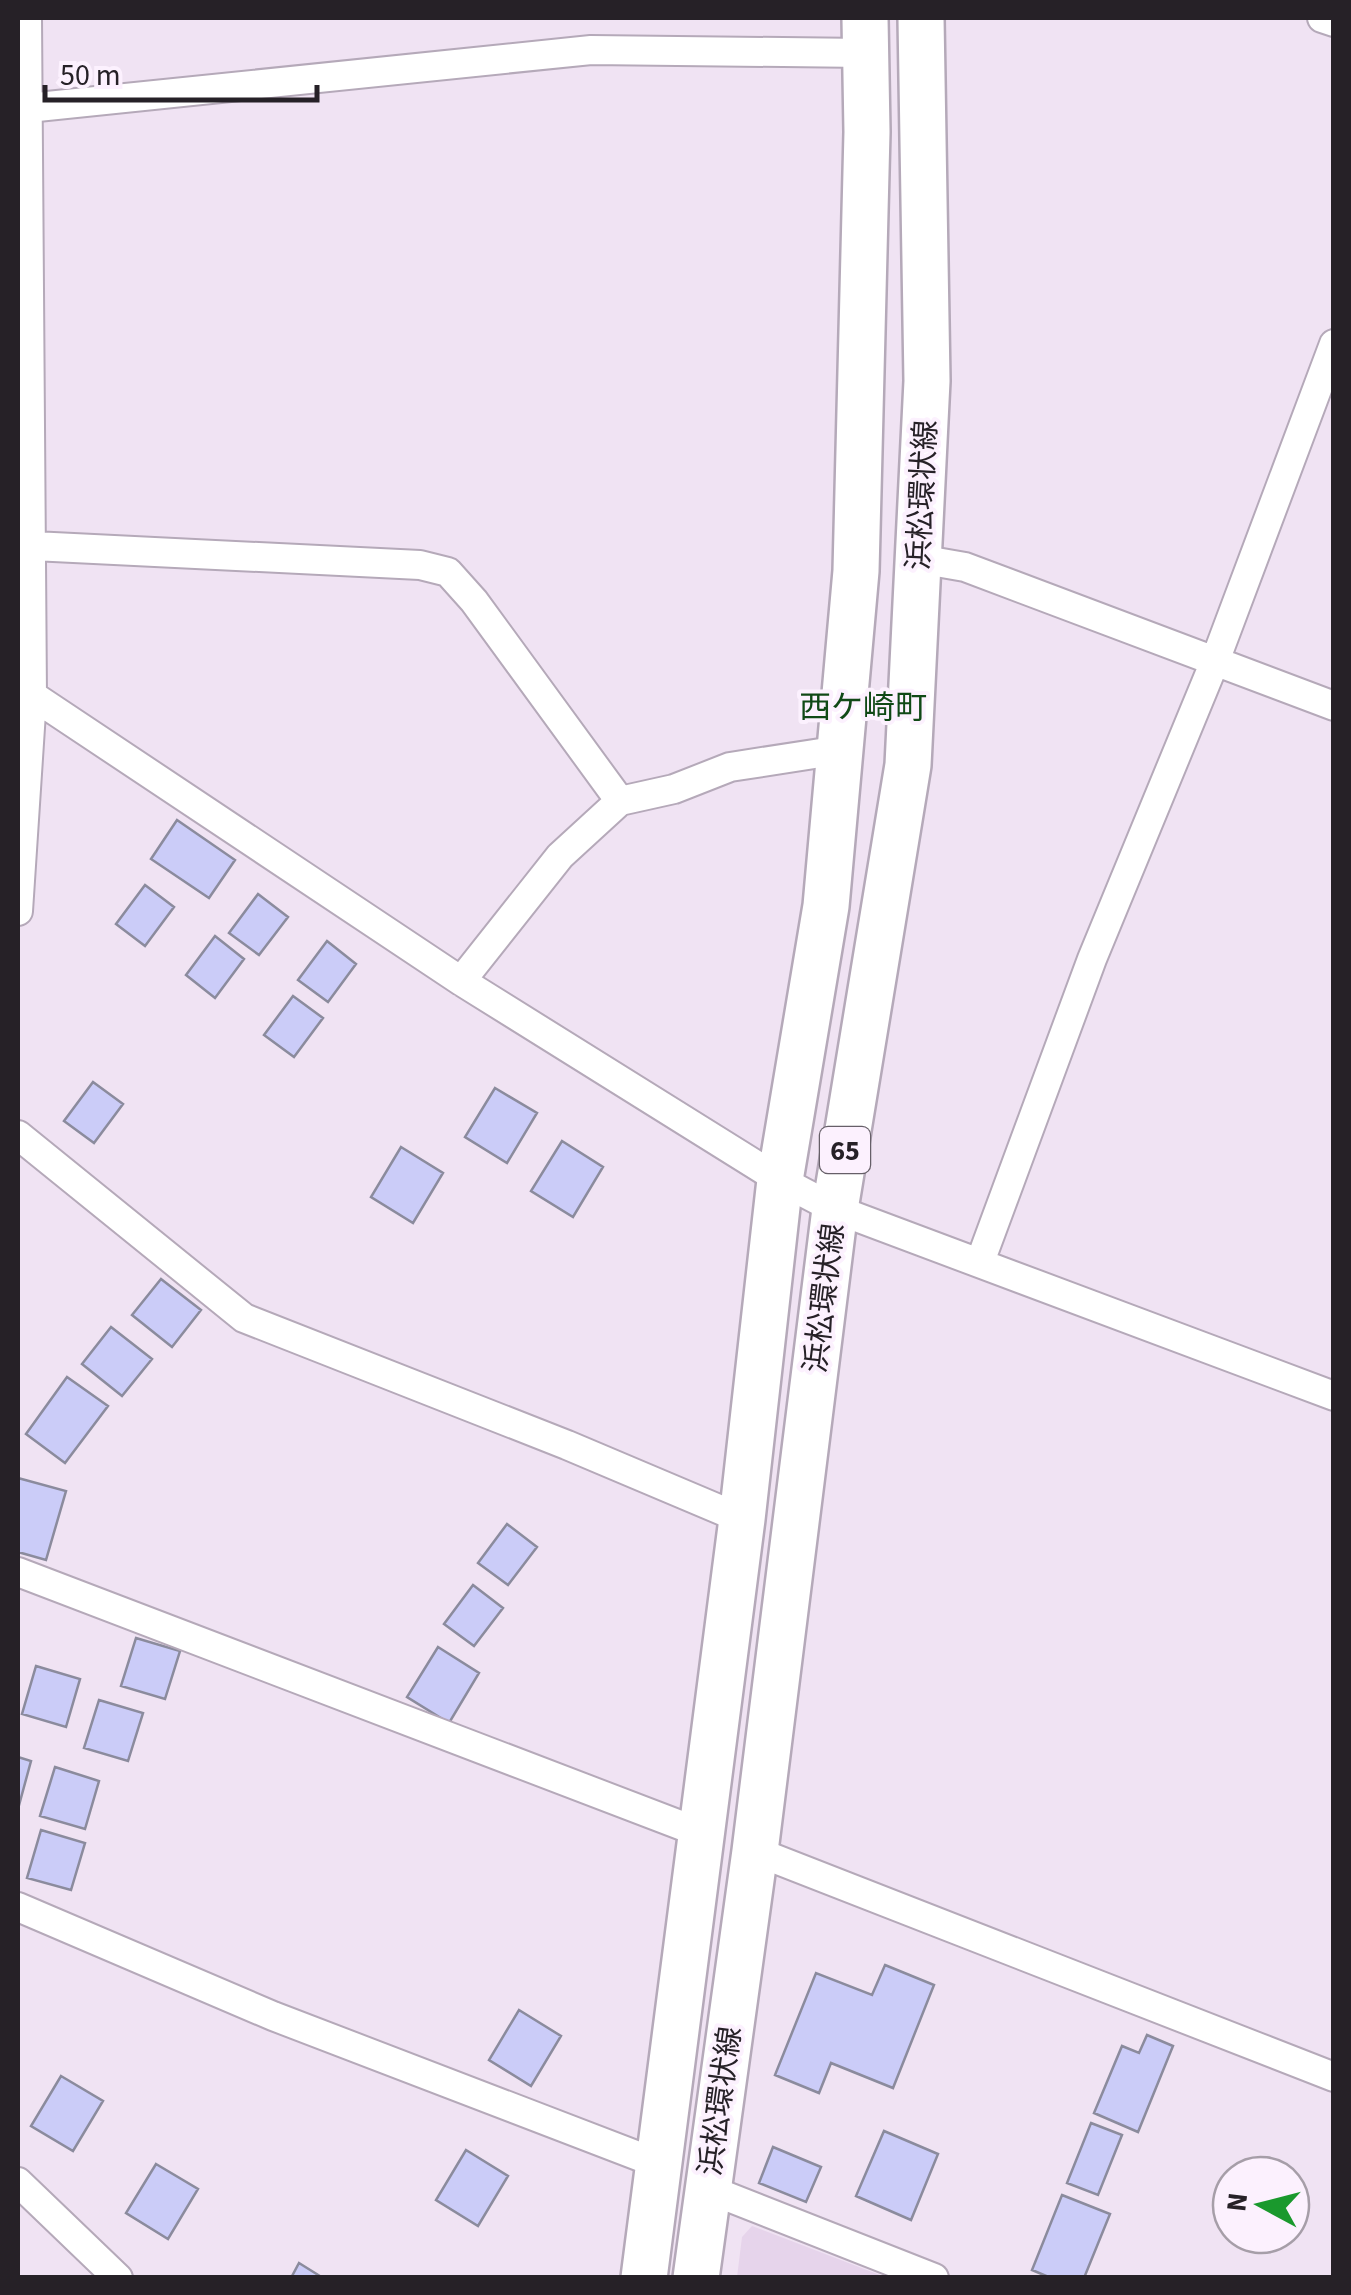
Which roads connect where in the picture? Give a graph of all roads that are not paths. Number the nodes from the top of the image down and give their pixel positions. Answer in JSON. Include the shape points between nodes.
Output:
{"nodes":[{"id":1,"x":27,"y":18,"type":"edge"},
{"id":2,"x":921,"y":18,"type":"edge"},
{"id":3,"x":1322,"y":18,"type":"edge"},
{"id":4,"x":1334,"y":22,"type":"edge"},
{"id":5,"x":866,"y":35,"type":"edge"},
{"id":6,"x":24,"y":110,"type":"edge"},
{"id":7,"x":23,"y":340,"type":"edge"},
{"id":8,"x":1334,"y":344,"type":"edge"},
{"id":9,"x":33,"y":546,"type":"junction"},
{"id":10,"x":919,"y":559,"type":"junction"},
{"id":11,"x":1215,"y":661,"type":"junction"},
{"id":12,"x":25,"y":692,"type":"edge"},
{"id":13,"x":1334,"y":706,"type":"edge"},
{"id":14,"x":840,"y":750,"type":"junction"},
{"id":15,"x":620,"y":801,"type":"junction"},
{"id":16,"x":18,"y":911,"type":"edge"},
{"id":17,"x":461,"y":980,"type":"junction"},
{"id":18,"x":18,"y":1135,"type":"edge"},
{"id":19,"x":780,"y":1180,"type":"junction"},
{"id":20,"x":835,"y":1209,"type":"junction"},
{"id":21,"x":980,"y":1262,"type":"junction"},
{"id":22,"x":1334,"y":1396,"type":"edge"},
{"id":23,"x":742,"y":1519,"type":"junction"},
{"id":24,"x":18,"y":1572,"type":"edge"},
{"id":25,"x":702,"y":1833,"type":"junction"},
{"id":26,"x":754,"y":1851,"type":"junction"},
{"id":27,"x":18,"y":1908,"type":"edge"},
{"id":28,"x":1334,"y":2077,"type":"edge"},
{"id":29,"x":659,"y":2164,"type":"junction"},
{"id":30,"x":18,"y":2182,"type":"edge"},
{"id":31,"x":708,"y":2189,"type":"junction"},
{"id":32,"x":118,"y":2278,"type":"edge"},
{"id":33,"x":644,"y":2278,"type":"edge"},
{"id":34,"x":696,"y":2278,"type":"edge"},
{"id":35,"x":934,"y":2278,"type":"edge"}],
"edges":[{"from":1,"to":6,"type":"street"},
{"from":2,"to":10,"type":"main road","name":"浜松環状線","number":"65","via":[[927,381]]},
{"from":3,"to":4,"type":"street"},
{"from":5,"to":6,"type":"street","via":[[590,50]]},
{"from":5,"to":14,"type":"main road","name":"浜松環状線","number":"65","via":[[856,572]]},
{"from":6,"to":7,"type":"street"},
{"from":7,"to":9,"type":"street"},
{"from":8,"to":11,"type":"street"},
{"from":9,"to":12,"type":"street"},
{"from":9,"to":15,"type":"street","via":[[448,572]]},
{"from":10,"to":11,"type":"street","via":[[964,567]]},
{"from":10,"to":20,"type":"main road","name":"浜松環状線","number":"65","via":[[908,765]]},
{"from":11,"to":13,"type":"street"},
{"from":11,"to":21,"type":"street","via":[[1092,959]]},
{"from":12,"to":16,"type":"street"},
{"from":12,"to":17,"type":"street"},
{"from":14,"to":15,"type":"street","via":[[730,766]]},
{"from":14,"to":19,"type":"main road","name":"浜松環状線","number":"65","via":[[826,906]]},
{"from":15,"to":17,"type":"street","via":[[560,856]]},
{"from":17,"to":19,"type":"street"},
{"from":18,"to":23,"type":"street","via":[[244,1318]]},
{"from":19,"to":20,"type":"street"},
{"from":19,"to":23,"type":"main road","name":"浜松環状線","number":"65"},
{"from":20,"to":21,"type":"street"},
{"from":20,"to":26,"type":"main road","name":"浜松環状線","number":"65"},
{"from":21,"to":22,"type":"street"},
{"from":23,"to":25,"type":"main road","name":"浜松環状線","number":"65"},
{"from":24,"to":25,"type":"street"},
{"from":25,"to":29,"type":"main road","name":"浜松環状線","number":"65"},
{"from":26,"to":28,"type":"street"},
{"from":26,"to":31,"type":"main road","name":"浜松環状線","number":"65"},
{"from":27,"to":29,"type":"street","via":[[273,2016]]},
{"from":29,"to":33,"type":"main road","name":"浜松環状線","number":"65"},
{"from":30,"to":32,"type":"street"},
{"from":31,"to":34,"type":"main road","name":"浜松環状線","number":"65"},
{"from":31,"to":35,"type":"street"}]}
